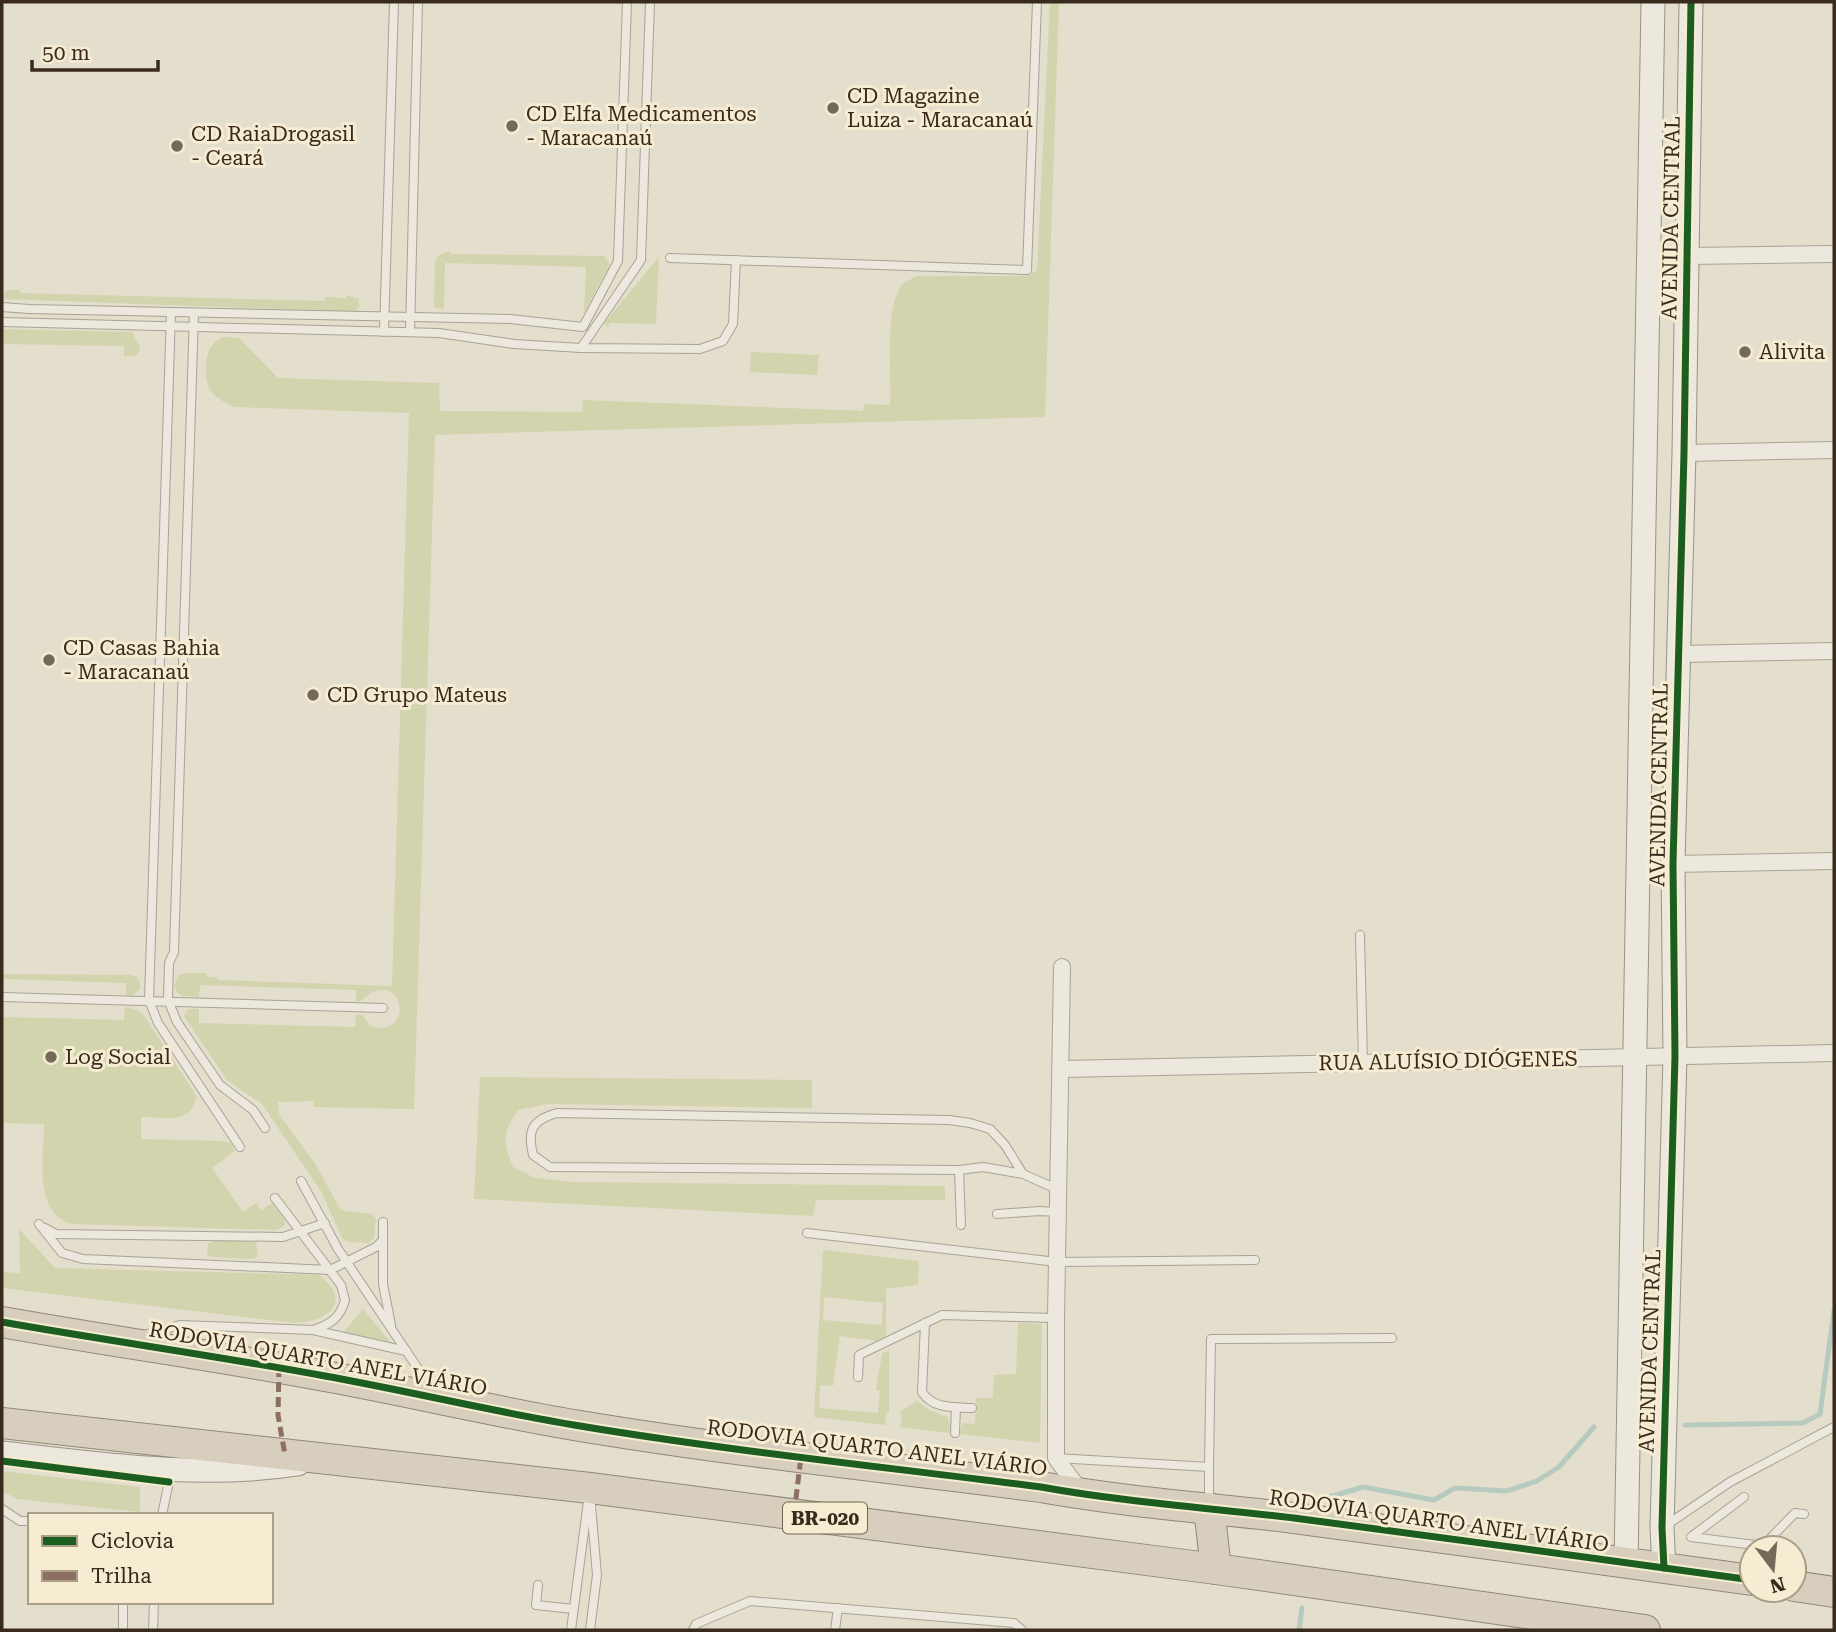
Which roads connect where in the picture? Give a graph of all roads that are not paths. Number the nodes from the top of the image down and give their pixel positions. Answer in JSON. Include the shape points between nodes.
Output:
{"nodes":[{"id":1,"x":394,"y":2,"type":"edge"},
{"id":2,"x":418,"y":2,"type":"edge"},
{"id":3,"x":627,"y":2,"type":"edge"},
{"id":4,"x":649,"y":2,"type":"edge"},
{"id":5,"x":1037,"y":2,"type":"edge"},
{"id":6,"x":1653,"y":2,"type":"edge"},
{"id":7,"x":1691,"y":2,"type":"edge"},
{"id":8,"x":1834,"y":254,"type":"edge"},
{"id":9,"x":1688,"y":256,"type":"junction"},
{"id":10,"x":670,"y":258,"type":"dead end"},
{"id":11,"x":736,"y":260,"type":"junction"},
{"id":12,"x":2,"y":307,"type":"edge"},
{"id":13,"x":171,"y":312,"type":"junction"},
{"id":14,"x":194,"y":313,"type":"junction"},
{"id":15,"x":384,"y":317,"type":"junction"},
{"id":16,"x":410,"y":317,"type":"junction"},
{"id":17,"x":2,"y":321,"type":"edge"},
{"id":18,"x":171,"y":326,"type":"junction"},
{"id":19,"x":193,"y":327,"type":"junction"},
{"id":20,"x":384,"y":332,"type":"junction"},
{"id":21,"x":410,"y":332,"type":"junction"},
{"id":22,"x":580,"y":348,"type":"junction"},
{"id":23,"x":1834,"y":450,"type":"edge"},
{"id":24,"x":1684,"y":453,"type":"junction"},
{"id":25,"x":1834,"y":650,"type":"edge"},
{"id":26,"x":1679,"y":654,"type":"junction"},
{"id":27,"x":1834,"y":861,"type":"edge"},
{"id":28,"x":1673,"y":864,"type":"junction"},
{"id":29,"x":1360,"y":935,"type":"dead end"},
{"id":30,"x":1062,"y":967,"type":"dead end"},
{"id":31,"x":2,"y":997,"type":"edge"},
{"id":32,"x":149,"y":1000,"type":"junction"},
{"id":33,"x":168,"y":1000,"type":"junction"},
{"id":34,"x":383,"y":1008,"type":"dead end"},
{"id":35,"x":1834,"y":1053,"type":"edge"},
{"id":36,"x":1675,"y":1056,"type":"junction"},
{"id":37,"x":1634,"y":1057,"type":"junction"},
{"id":38,"x":1363,"y":1063,"type":"junction"},
{"id":39,"x":1062,"y":1069,"type":"junction"},
{"id":40,"x":265,"y":1128,"type":"dead end"},
{"id":41,"x":240,"y":1147,"type":"dead end"},
{"id":42,"x":958,"y":1170,"type":"junction"},
{"id":43,"x":1023,"y":1174,"type":"junction"},
{"id":44,"x":301,"y":1181,"type":"dead end"},
{"id":45,"x":1059,"y":1190,"type":"junction"},
{"id":46,"x":275,"y":1198,"type":"dead end"},
{"id":47,"x":1058,"y":1212,"type":"junction"},
{"id":48,"x":997,"y":1214,"type":"dead end"},
{"id":49,"x":383,"y":1222,"type":"dead end"},
{"id":50,"x":325,"y":1223,"type":"junction"},
{"id":51,"x":961,"y":1225,"type":"dead end"},
{"id":52,"x":302,"y":1232,"type":"junction"},
{"id":53,"x":807,"y":1233,"type":"dead end"},
{"id":54,"x":382,"y":1241,"type":"junction"},
{"id":55,"x":345,"y":1260,"type":"junction"},
{"id":56,"x":1255,"y":1260,"type":"dead end"},
{"id":57,"x":1057,"y":1262,"type":"junction"},
{"id":58,"x":330,"y":1269,"type":"junction"},
{"id":59,"x":1056,"y":1318,"type":"junction"},
{"id":60,"x":2,"y":1322,"type":"edge"},
{"id":61,"x":925,"y":1323,"type":"junction"},
{"id":62,"x":313,"y":1330,"type":"junction"},
{"id":63,"x":392,"y":1331,"type":"junction"},
{"id":64,"x":1392,"y":1338,"type":"dead end"},
{"id":65,"x":116,"y":1342,"type":"junction"},
{"id":66,"x":406,"y":1351,"type":"junction"},
{"id":67,"x":858,"y":1377,"type":"dead end"},
{"id":68,"x":436,"y":1396,"type":"junction"},
{"id":69,"x":956,"y":1407,"type":"junction"},
{"id":70,"x":972,"y":1408,"type":"dead end"},
{"id":71,"x":2,"y":1423,"type":"edge"},
{"id":72,"x":1834,"y":1427,"type":"edge"},
{"id":73,"x":955,"y":1433,"type":"dead end"},
{"id":74,"x":2,"y":1453,"type":"edge"},
{"id":75,"x":1056,"y":1458,"type":"junction"},
{"id":76,"x":329,"y":1459,"type":"junction"},
{"id":77,"x":1209,"y":1467,"type":"junction"},
{"id":78,"x":172,"y":1469,"type":"junction"},
{"id":79,"x":590,"y":1488,"type":"junction"},
{"id":80,"x":1083,"y":1494,"type":"junction"},
{"id":81,"x":1744,"y":1497,"type":"dead end"},
{"id":82,"x":2,"y":1508,"type":"edge"},
{"id":83,"x":1209,"y":1508,"type":"junction"},
{"id":84,"x":162,"y":1513,"type":"edge"},
{"id":85,"x":1804,"y":1514,"type":"dead end"},
{"id":86,"x":28,"y":1521,"type":"edge"},
{"id":87,"x":1662,"y":1528,"type":"junction"},
{"id":88,"x":1775,"y":1534,"type":"edge"},
{"id":89,"x":1738,"y":1544,"type":"edge"},
{"id":90,"x":1626,"y":1564,"type":"junction"},
{"id":91,"x":1664,"y":1568,"type":"junction"},
{"id":92,"x":1216,"y":1569,"type":"junction"},
{"id":93,"x":1738,"y":1572,"type":"edge"},
{"id":94,"x":538,"y":1585,"type":"dead end"},
{"id":95,"x":1808,"y":1588,"type":"edge"},
{"id":96,"x":1834,"y":1592,"type":"edge"},
{"id":97,"x":124,"y":1604,"type":"edge"},
{"id":98,"x":154,"y":1604,"type":"edge"},
{"id":99,"x":838,"y":1608,"type":"junction"},
{"id":100,"x":573,"y":1609,"type":"junction"},
{"id":101,"x":123,"y":1630,"type":"edge"},
{"id":102,"x":153,"y":1630,"type":"edge"},
{"id":103,"x":571,"y":1630,"type":"edge"},
{"id":104,"x":590,"y":1630,"type":"edge"},
{"id":105,"x":693,"y":1630,"type":"edge"},
{"id":106,"x":835,"y":1630,"type":"edge"},
{"id":107,"x":1022,"y":1630,"type":"edge"},
{"id":108,"x":1645,"y":1630,"type":"edge"}],
"edges":[{"from":1,"to":15,"type":"lane"},
{"from":2,"to":16,"type":"lane"},
{"from":3,"to":16,"type":"lane","via":[[618,261],[583,327],[510,319]]},
{"from":4,"to":22,"type":"lane","via":[[641,260]]},
{"from":5,"to":11,"type":"lane","via":[[1027,270]]},
{"from":6,"to":37,"type":"street","name":"AVENIDA CENTRAL"},
{"from":7,"to":9,"type":"street","name":"AVENIDA CENTRAL"},
{"from":8,"to":9,"type":"street"},
{"from":9,"to":24,"type":"street","name":"AVENIDA CENTRAL"},
{"from":10,"to":11,"type":"lane"},
{"from":11,"to":22,"type":"lane","via":[[733,324],[723,341],[700,349]]},
{"from":12,"to":13,"type":"lane"},
{"from":13,"to":14,"type":"lane"},
{"from":13,"to":18,"type":"lane"},
{"from":14,"to":15,"type":"lane"},
{"from":14,"to":19,"type":"lane"},
{"from":15,"to":16,"type":"lane"},
{"from":15,"to":20,"type":"lane"},
{"from":16,"to":21,"type":"lane"},
{"from":17,"to":18,"type":"lane"},
{"from":18,"to":19,"type":"lane"},
{"from":18,"to":32,"type":"lane"},
{"from":19,"to":20,"type":"lane"},
{"from":19,"to":33,"type":"lane","via":[[175,938]]},
{"from":20,"to":21,"type":"lane"},
{"from":21,"to":22,"type":"lane"},
{"from":23,"to":24,"type":"street"},
{"from":24,"to":26,"type":"street","name":"AVENIDA CENTRAL"},
{"from":25,"to":26,"type":"street"},
{"from":26,"to":28,"type":"street","name":"AVENIDA CENTRAL"},
{"from":27,"to":28,"type":"street"},
{"from":28,"to":36,"type":"street","name":"AVENIDA CENTRAL"},
{"from":29,"to":38,"type":"lane"},
{"from":30,"to":39,"type":"street"},
{"from":31,"to":32,"type":"lane"},
{"from":32,"to":33,"type":"lane"},
{"from":32,"to":41,"type":"lane","via":[[158,1023]]},
{"from":33,"to":34,"type":"lane"},
{"from":33,"to":40,"type":"lane","via":[[177,1022],[220,1085],[253,1110]]},
{"from":35,"to":36,"type":"street","name":"RUA ALUÍSIO DIÓGENES"},
{"from":36,"to":37,"type":"street","name":"RUA ALUÍSIO DIÓGENES"},
{"from":36,"to":87,"type":"street","name":"AVENIDA CENTRAL"},
{"from":37,"to":38,"type":"street","name":"RUA ALUÍSIO DIÓGENES"},
{"from":37,"to":90,"type":"street","name":"AVENIDA CENTRAL"},
{"from":38,"to":39,"type":"street","name":"RUA ALUÍSIO DIÓGENES"},
{"from":39,"to":45,"type":"street"},
{"from":42,"to":43,"type":"lane","via":[[983,1167]]},
{"from":42,"to":43,"type":"lane","via":[[550,1167],[533,1155],[531,1129],[541,1117],[557,1112],[971,1123],[989,1129]]},
{"from":42,"to":51,"type":"lane"},
{"from":43,"to":45,"type":"lane"},
{"from":44,"to":50,"type":"lane"},
{"from":45,"to":47,"type":"street"},
{"from":46,"to":52,"type":"lane"},
{"from":47,"to":48,"type":"lane"},
{"from":47,"to":57,"type":"street"},
{"from":49,"to":54,"type":"lane"},
{"from":50,"to":52,"type":"lane"},
{"from":50,"to":55,"type":"lane"},
{"from":52,"to":58,"type":"lane"},
{"from":52,"to":58,"type":"lane","via":[[283,1237],[56,1234],[39,1224],[62,1253],[83,1259]]},
{"from":53,"to":57,"type":"lane"},
{"from":54,"to":55,"type":"lane"},
{"from":54,"to":63,"type":"lane","via":[[384,1294]]},
{"from":55,"to":58,"type":"lane"},
{"from":55,"to":63,"type":"lane"},
{"from":56,"to":57,"type":"lane"},
{"from":57,"to":59,"type":"street"},
{"from":58,"to":62,"type":"lane","via":[[345,1300],[337,1318]]},
{"from":59,"to":61,"type":"lane","via":[[942,1315]]},
{"from":59,"to":75,"type":"street"},
{"from":60,"to":65,"type":"highway","name":"RODOVIA QUARTO ANEL VIÁRIO"},
{"from":61,"to":67,"type":"lane","via":[[859,1355]]},
{"from":61,"to":69,"type":"lane","via":[[922,1392],[938,1406]]},
{"from":62,"to":65,"type":"lane","via":[[180,1325]]},
{"from":62,"to":66,"type":"lane"},
{"from":63,"to":66,"type":"lane"},
{"from":64,"to":77,"type":"lane","via":[[1211,1339]]},
{"from":65,"to":68,"type":"highway","name":"RODOVIA QUARTO ANEL VIÁRIO","via":[[210,1354]]},
{"from":66,"to":68,"type":"lane"},
{"from":68,"to":80,"type":"highway","name":"RODOVIA QUARTO ANEL VIÁRIO","via":[[572,1424]]},
{"from":69,"to":70,"type":"lane"},
{"from":69,"to":73,"type":"lane"},
{"from":71,"to":76,"type":"highway","number":"BR-020"},
{"from":72,"to":87,"type":"lane","via":[[1730,1482]]},
{"from":74,"to":78,"type":"street"},
{"from":75,"to":77,"type":"lane"},
{"from":75,"to":80,"type":"street"},
{"from":76,"to":78,"type":"street","via":[[243,1470]]},
{"from":76,"to":79,"type":"highway","number":"BR-020"},
{"from":77,"to":83,"type":"lane"},
{"from":78,"to":84,"type":"lane"},
{"from":79,"to":92,"type":"highway","number":"BR-020"},
{"from":79,"to":100,"type":"lane"},
{"from":79,"to":104,"type":"lane","via":[[597,1575]]},
{"from":80,"to":83,"type":"highway","name":"RODOVIA QUARTO ANEL VIÁRIO"},
{"from":81,"to":89,"type":"lane","via":[[1691,1537]]},
{"from":82,"to":86,"type":"lane","via":[[20,1521]]},
{"from":83,"to":90,"type":"highway","name":"RODOVIA QUARTO ANEL VIÁRIO"},
{"from":83,"to":92,"type":"highway"},
{"from":85,"to":88,"type":"lane","via":[[1795,1513]]},
{"from":87,"to":91,"type":"street","name":"AVENIDA CENTRAL"},
{"from":90,"to":91,"type":"highway","name":"RODOVIA QUARTO ANEL VIÁRIO"},
{"from":91,"to":93,"type":"highway","name":"RODOVIA QUARTO ANEL VIÁRIO"},
{"from":92,"to":108,"type":"highway","number":"BR-020"},
{"from":94,"to":100,"type":"lane","via":[[536,1605]]},
{"from":95,"to":96,"type":"highway"},
{"from":97,"to":101,"type":"lane"},
{"from":98,"to":102,"type":"lane"},
{"from":99,"to":105,"type":"lane","via":[[750,1601],[696,1624]]},
{"from":99,"to":106,"type":"lane"},
{"from":99,"to":107,"type":"lane","via":[[1014,1623]]},
{"from":100,"to":103,"type":"lane"}]}
